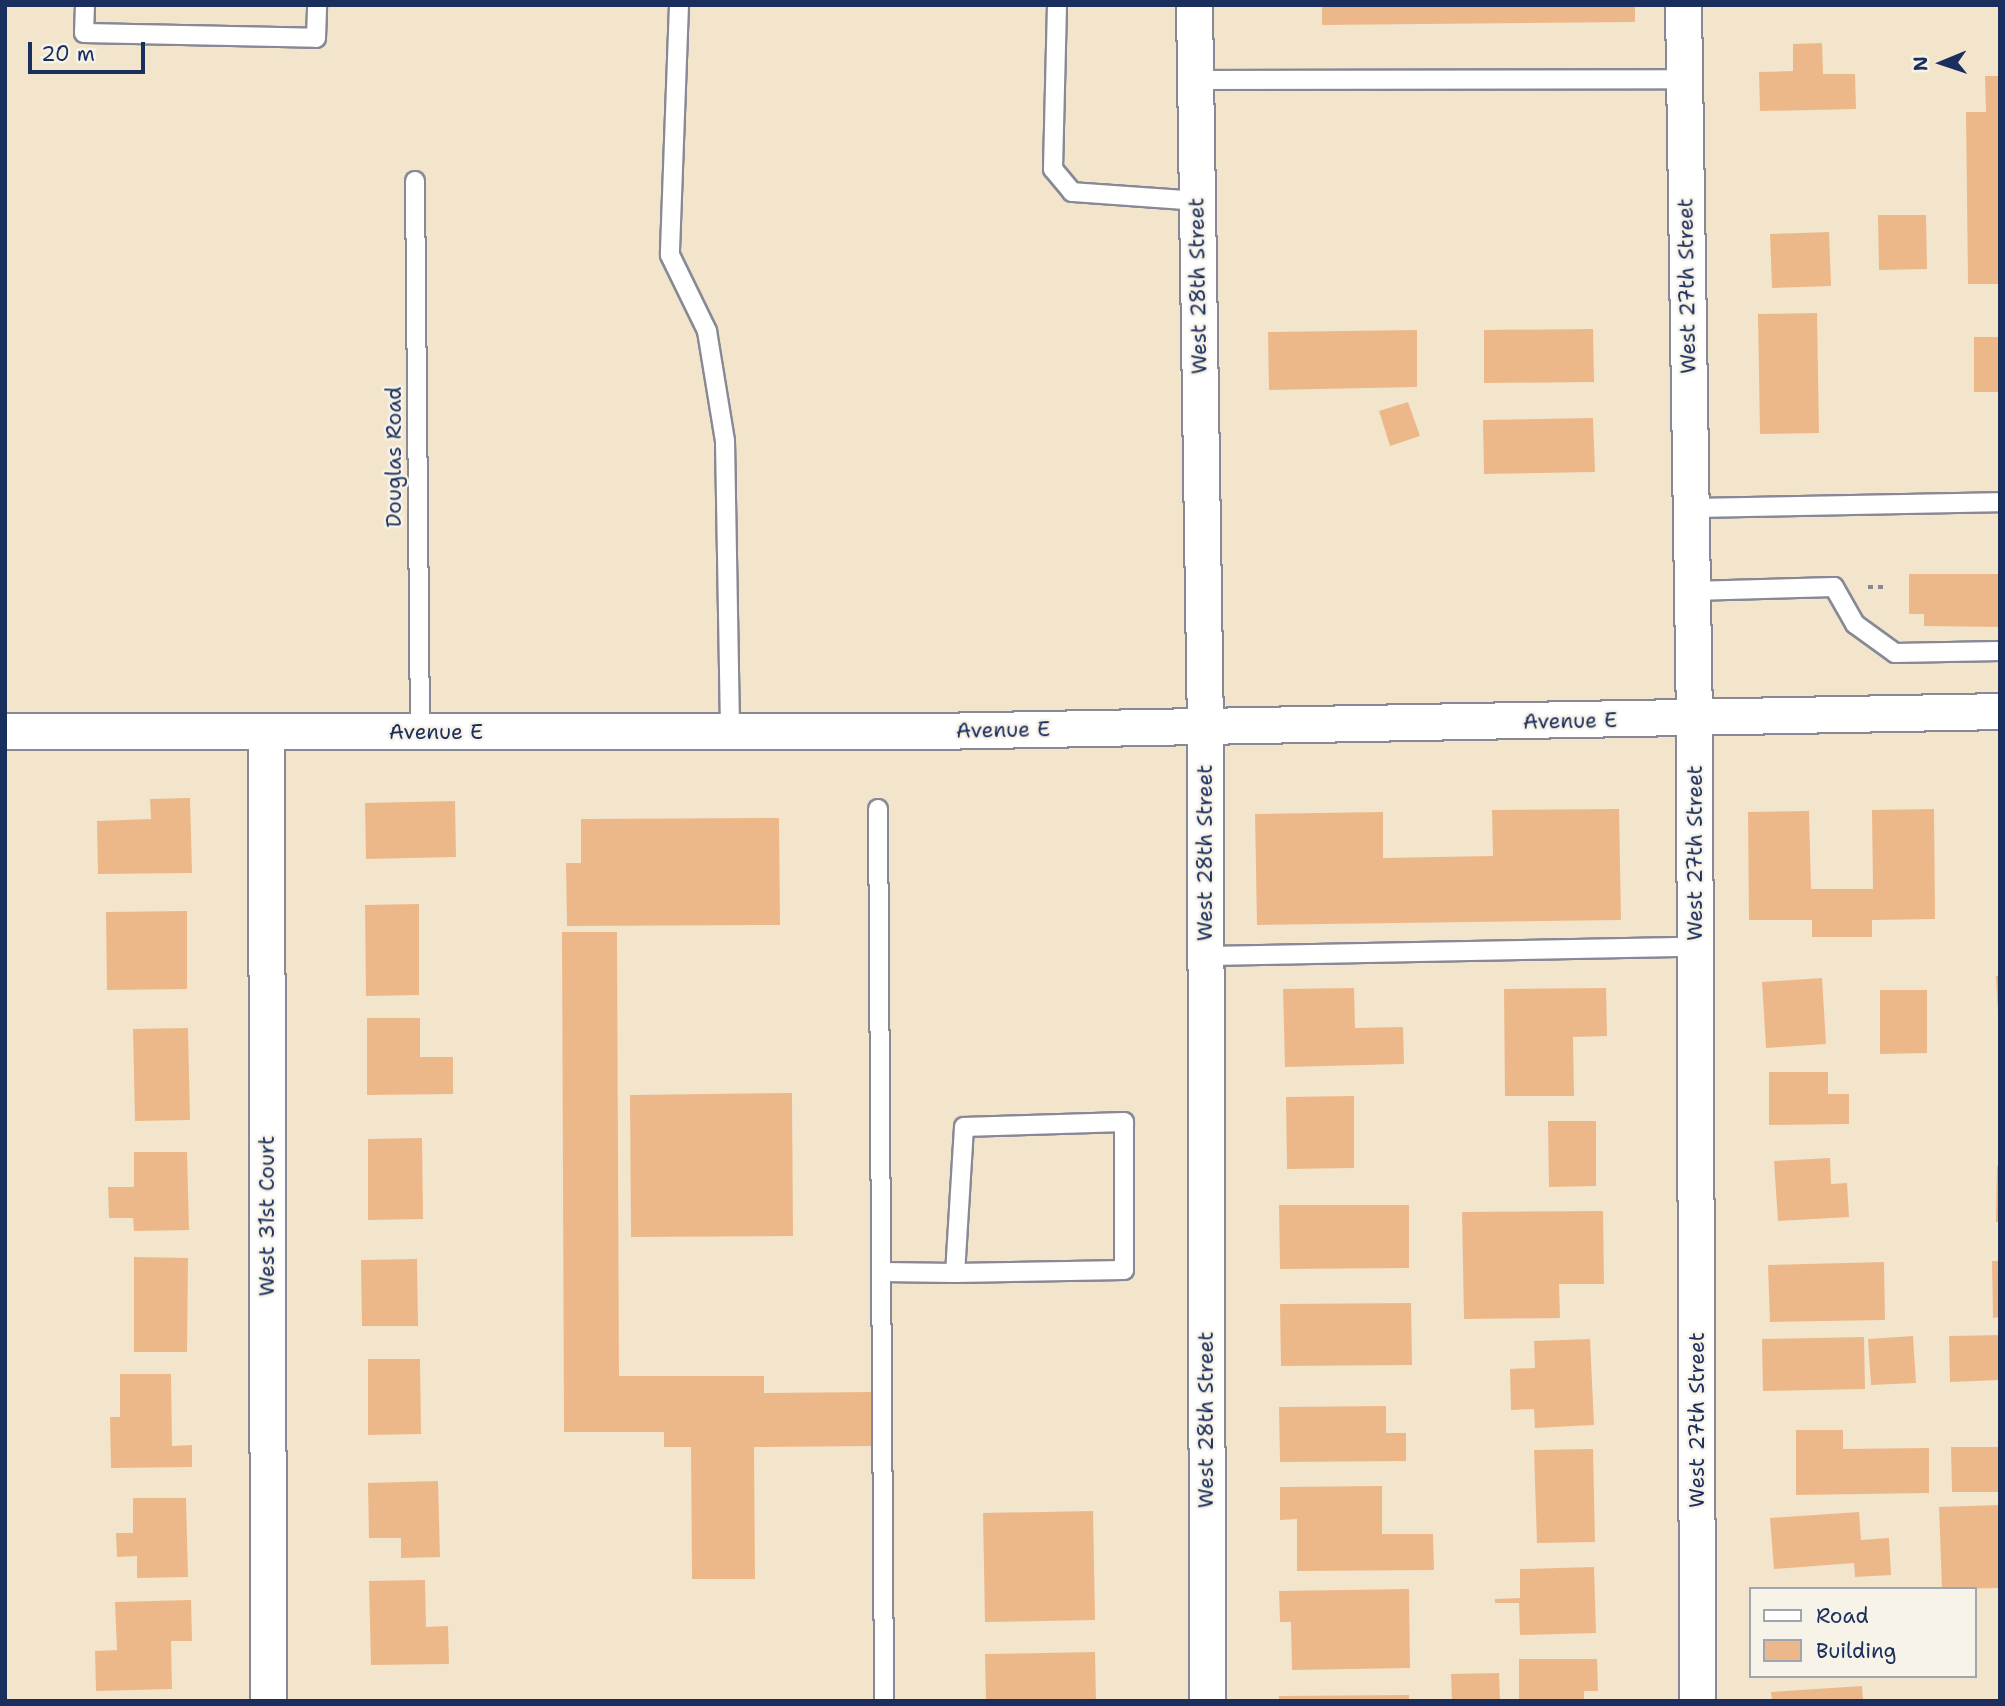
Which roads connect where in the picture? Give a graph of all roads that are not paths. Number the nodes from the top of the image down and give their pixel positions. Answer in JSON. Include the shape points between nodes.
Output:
{"nodes":[{"id":1,"x":85,"y":5,"type":"edge"},
{"id":2,"x":317,"y":5,"type":"edge"},
{"id":3,"x":679,"y":5,"type":"edge"},
{"id":4,"x":1057,"y":5,"type":"edge"},
{"id":5,"x":1194,"y":5,"type":"edge"},
{"id":6,"x":1683,"y":5,"type":"edge"},
{"id":7,"x":1684,"y":79,"type":"junction"},
{"id":8,"x":1195,"y":80,"type":"junction"},
{"id":9,"x":415,"y":181,"type":"dead end"},
{"id":10,"x":1197,"y":201,"type":"junction"},
{"id":11,"x":2000,"y":502,"type":"edge"},
{"id":12,"x":1691,"y":508,"type":"junction"},
{"id":13,"x":1692,"y":591,"type":"junction"},
{"id":14,"x":2000,"y":651,"type":"edge"},
{"id":15,"x":2000,"y":712,"type":"edge"},
{"id":16,"x":1694,"y":719,"type":"junction"},
{"id":17,"x":1205,"y":726,"type":"junction"},
{"id":18,"x":5,"y":731,"type":"edge"},
{"id":19,"x":730,"y":731,"type":"junction"},
{"id":20,"x":266,"y":732,"type":"junction"},
{"id":21,"x":420,"y":732,"type":"junction"},
{"id":22,"x":878,"y":809,"type":"dead end"},
{"id":23,"x":1695,"y":947,"type":"junction"},
{"id":24,"x":1205,"y":956,"type":"junction"},
{"id":25,"x":881,"y":1272,"type":"junction"},
{"id":26,"x":955,"y":1273,"type":"junction"},
{"id":27,"x":268,"y":1701,"type":"edge"},
{"id":28,"x":884,"y":1701,"type":"edge"},
{"id":29,"x":1207,"y":1701,"type":"edge"},
{"id":30,"x":1697,"y":1701,"type":"edge"}],
"edges":[{"from":1,"to":2,"type":"lane","via":[[84,33],[316,38]]},
{"from":3,"to":19,"type":"lane","via":[[670,255],[707,331],[725,441]]},
{"from":4,"to":10,"type":"lane","via":[[1053,169],[1072,192]]},
{"from":5,"to":8,"type":"street","name":"West 28th Street"},
{"from":6,"to":7,"type":"street","name":"West 27th Street"},
{"from":7,"to":8,"type":"lane"},
{"from":7,"to":12,"type":"street","name":"West 27th Street"},
{"from":8,"to":10,"type":"street","name":"West 28th Street"},
{"from":9,"to":21,"type":"lane","name":"Douglas Road"},
{"from":10,"to":17,"type":"street","name":"West 28th Street"},
{"from":11,"to":12,"type":"lane"},
{"from":12,"to":13,"type":"street","name":"West 27th Street"},
{"from":13,"to":14,"type":"lane","via":[[1834,587],[1855,624],[1895,653]]},
{"from":13,"to":16,"type":"street","name":"West 27th Street"},
{"from":15,"to":16,"type":"street","name":"Avenue E"},
{"from":16,"to":17,"type":"street","name":"Avenue E"},
{"from":16,"to":23,"type":"street","name":"West 27th Street"},
{"from":17,"to":19,"type":"street","name":"Avenue E"},
{"from":17,"to":24,"type":"street","name":"West 28th Street"},
{"from":18,"to":20,"type":"street","name":"Avenue E"},
{"from":19,"to":21,"type":"street","name":"Avenue E"},
{"from":20,"to":21,"type":"street","name":"Avenue E"},
{"from":20,"to":27,"type":"street","name":"West 31st Court"},
{"from":22,"to":25,"type":"lane"},
{"from":23,"to":24,"type":"lane"},
{"from":23,"to":30,"type":"street","name":"West 27th Street"},
{"from":24,"to":29,"type":"street","name":"West 28th Street"},
{"from":25,"to":26,"type":"lane"},
{"from":25,"to":28,"type":"lane"},
{"from":26,"to":26,"type":"lane","via":[[1124,1270],[1124,1122],[964,1127]]}]}
